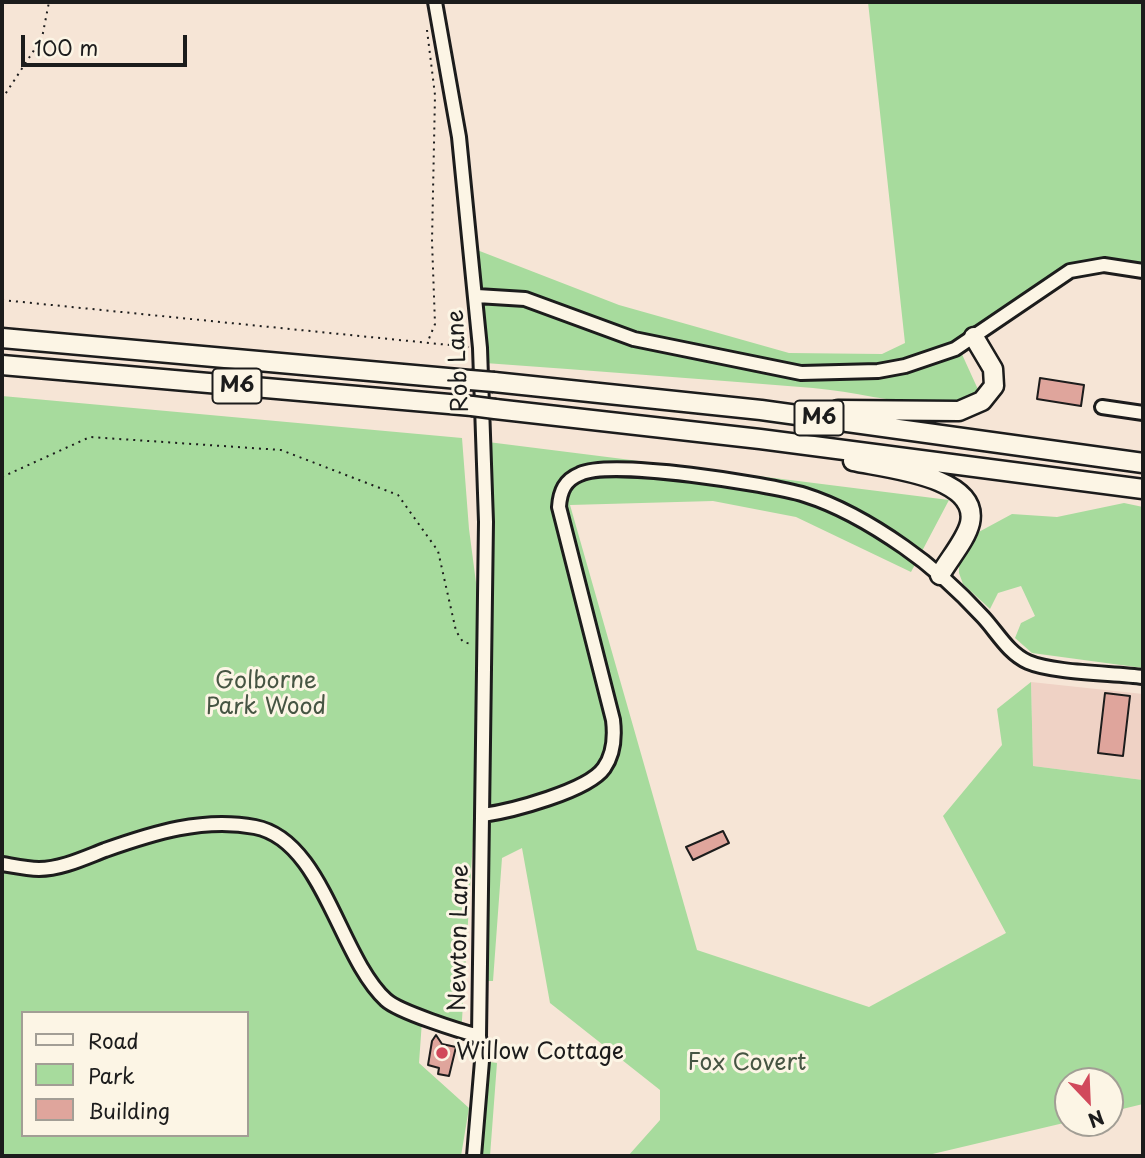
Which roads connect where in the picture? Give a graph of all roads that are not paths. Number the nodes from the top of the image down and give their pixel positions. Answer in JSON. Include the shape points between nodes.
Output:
{"nodes":[{"id":1,"x":435,"y":2,"type":"edge"},
{"id":2,"x":1143,"y":271,"type":"edge"},
{"id":3,"x":477,"y":296,"type":"junction"},
{"id":4,"x":974,"y":337,"type":"junction"},
{"id":5,"x":2,"y":338,"type":"edge"},
{"id":6,"x":2,"y":365,"type":"edge"},
{"id":7,"x":1102,"y":407,"type":"dead end"},
{"id":8,"x":761,"y":410,"type":"junction"},
{"id":9,"x":1143,"y":413,"type":"edge"},
{"id":10,"x":760,"y":439,"type":"junction"},
{"id":11,"x":1143,"y":463,"type":"edge"},
{"id":12,"x":1143,"y":489,"type":"edge"},
{"id":13,"x":940,"y":575,"type":"junction"},
{"id":14,"x":1143,"y":677,"type":"edge"},
{"id":15,"x":483,"y":721,"type":"joint"},
{"id":16,"x":483,"y":815,"type":"junction"},
{"id":17,"x":2,"y":864,"type":"edge"},
{"id":18,"x":480,"y":1036,"type":"junction"},
{"id":19,"x":474,"y":1156,"type":"edge"}],
"edges":[{"from":1,"to":3,"type":"street","name":"Rob Lane","via":[[459,137]]},
{"from":2,"to":4,"type":"street","via":[[1104,265],[1070,271]]},
{"from":3,"to":4,"type":"street","via":[[525,299],[634,340],[801,373],[905,366],[934,358]]},
{"from":3,"to":15,"type":"street","name":"Rob Lane","via":[[486,508]]},
{"from":4,"to":8,"type":"highway","via":[[993,369],[994,386],[982,401],[959,411]]},
{"from":5,"to":8,"type":"highway","number":"M6","bridge":true},
{"from":6,"to":10,"type":"highway","number":"M6","bridge":true,"via":[[495,409]]},
{"from":7,"to":9,"type":"street"},
{"from":8,"to":11,"type":"highway","number":"M6"},
{"from":10,"to":12,"type":"highway","number":"M6"},
{"from":10,"to":13,"type":"highway","via":[[940,481],[960,491],[970,506],[970,524]]},
{"from":13,"to":14,"type":"street","via":[[1014,654],[1029,663]]},
{"from":13,"to":16,"type":"street","via":[[864,522],[789,491],[609,468],[580,473],[562,488],[559,507],[613,720],[613,744],[603,769],[583,783],[515,811]]},
{"from":15,"to":16,"type":"street","name":"Newton Lane"},
{"from":16,"to":18,"type":"street","name":"Newton Lane"},
{"from":17,"to":18,"type":"street","via":[[39,869],[64,865],[164,830],[257,827],[284,838],[310,872],[357,962],[387,1002]]},
{"from":18,"to":19,"type":"street","name":"Newton Lane"}]}
